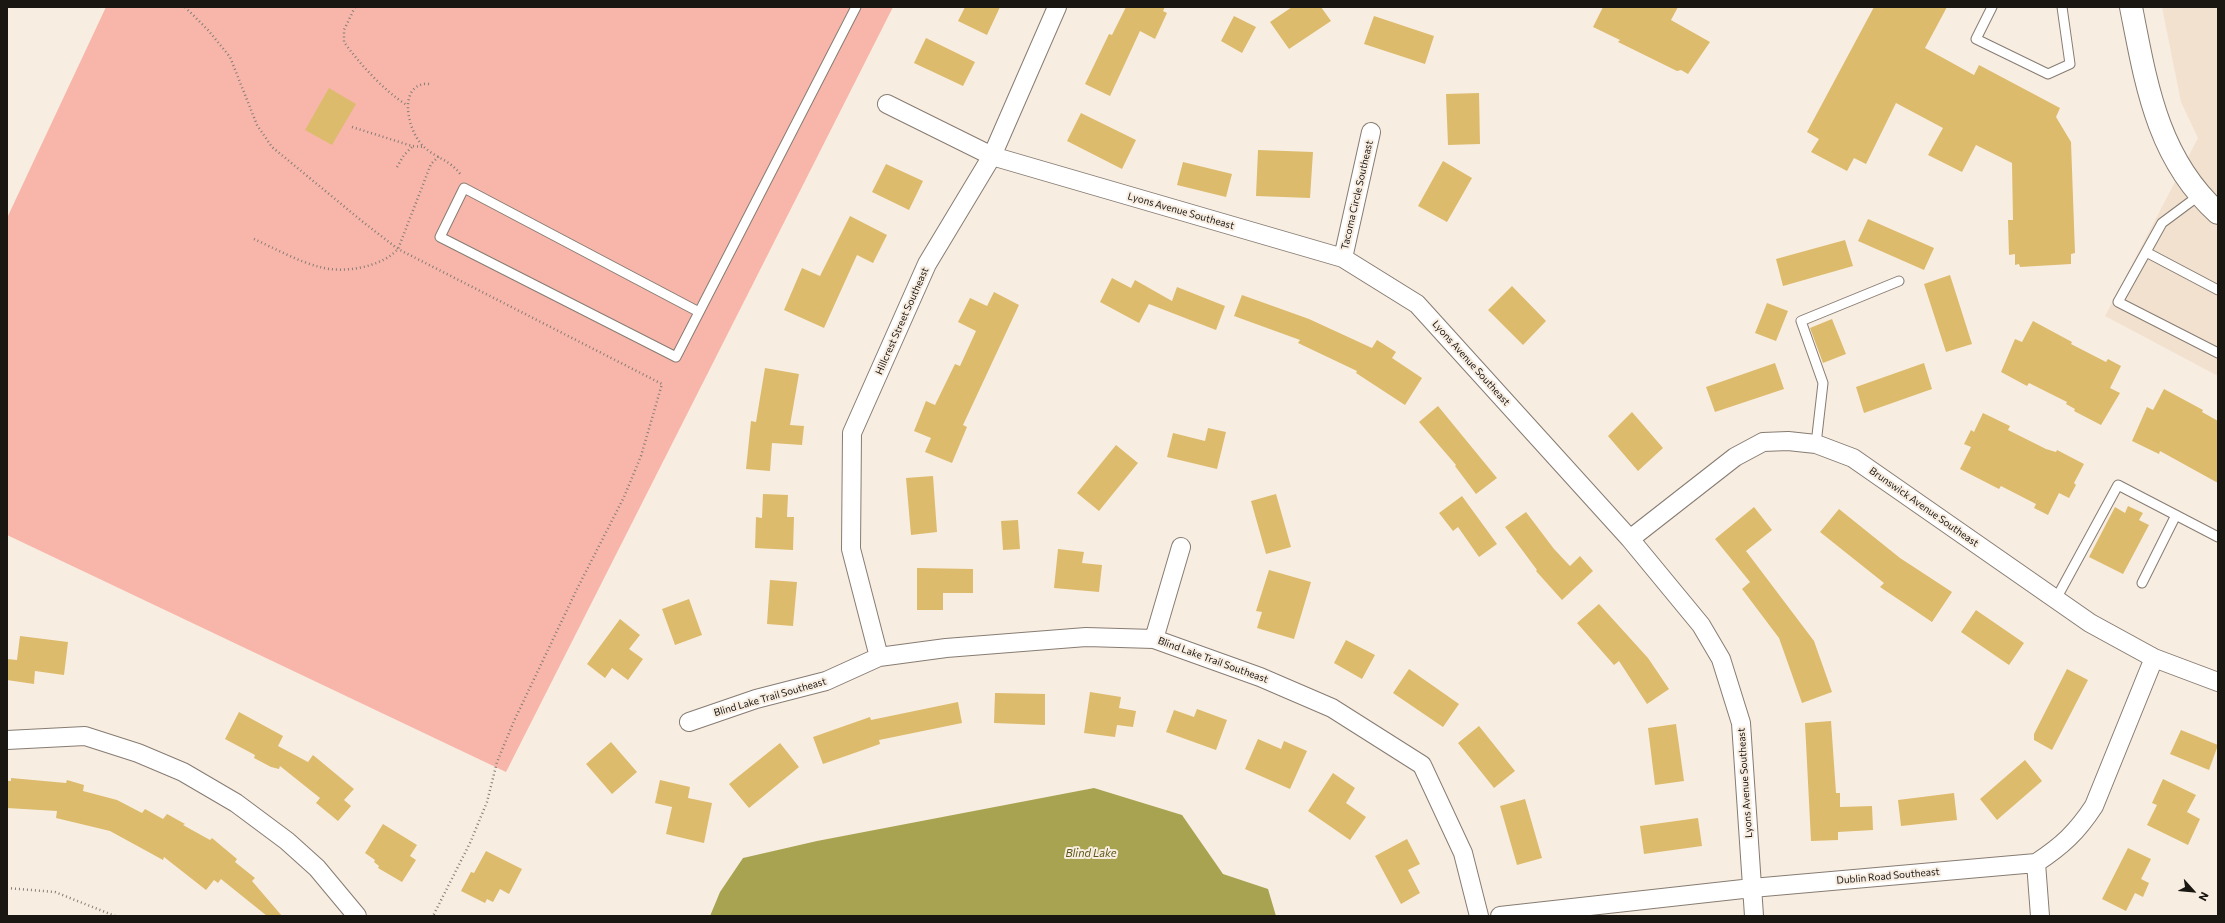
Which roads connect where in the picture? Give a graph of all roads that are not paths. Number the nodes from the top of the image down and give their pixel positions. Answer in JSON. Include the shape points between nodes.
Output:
{"nodes":[{"id":1,"x":856,"y":7,"type":"edge"},
{"id":2,"x":1057,"y":7,"type":"edge"},
{"id":3,"x":1992,"y":7,"type":"edge"},
{"id":4,"x":2062,"y":7,"type":"edge"},
{"id":5,"x":2131,"y":7,"type":"edge"},
{"id":6,"x":887,"y":104,"type":"dead end"},
{"id":7,"x":1371,"y":132,"type":"dead end"},
{"id":8,"x":992,"y":156,"type":"junction"},
{"id":9,"x":2201,"y":194,"type":"junction"},
{"id":10,"x":2218,"y":213,"type":"edge"},
{"id":11,"x":2146,"y":252,"type":"junction"},
{"id":12,"x":1343,"y":258,"type":"junction"},
{"id":13,"x":1899,"y":281,"type":"dead end"},
{"id":14,"x":2218,"y":290,"type":"edge"},
{"id":15,"x":699,"y":312,"type":"junction"},
{"id":16,"x":2218,"y":352,"type":"edge"},
{"id":17,"x":1816,"y":444,"type":"junction"},
{"id":18,"x":2176,"y":515,"type":"junction"},
{"id":19,"x":2218,"y":537,"type":"edge"},
{"id":20,"x":1630,"y":539,"type":"junction"},
{"id":21,"x":1181,"y":547,"type":"dead end"},
{"id":22,"x":2142,"y":583,"type":"dead end"},
{"id":23,"x":2056,"y":599,"type":"junction"},
{"id":24,"x":1154,"y":639,"type":"junction"},
{"id":25,"x":879,"y":657,"type":"junction"},
{"id":26,"x":2154,"y":658,"type":"junction"},
{"id":27,"x":2218,"y":682,"type":"edge"},
{"id":28,"x":688,"y":722,"type":"dead end"},
{"id":29,"x":7,"y":740,"type":"edge"},
{"id":30,"x":2036,"y":863,"type":"junction"},
{"id":31,"x":1752,"y":888,"type":"junction"},
{"id":32,"x":357,"y":916,"type":"edge"},
{"id":33,"x":1479,"y":916,"type":"edge"},
{"id":34,"x":1500,"y":916,"type":"edge"},
{"id":35,"x":1754,"y":916,"type":"edge"},
{"id":36,"x":2040,"y":916,"type":"edge"}],
"edges":[{"from":1,"to":15,"type":"lane"},
{"from":2,"to":8,"type":"street","name":"Hillcrest Street Southeast"},
{"from":3,"to":4,"type":"lane","via":[[1976,39],[2048,74],[2070,64]]},
{"from":5,"to":9,"type":"street","via":[[2148,94],[2168,148],[2187,178]]},
{"from":6,"to":8,"type":"street","name":"Lyons Avenue Southeast"},
{"from":7,"to":12,"type":"street","name":"Tacoma Circle Southeast"},
{"from":8,"to":12,"type":"street","name":"Lyons Avenue Southeast"},
{"from":8,"to":25,"type":"street","name":"Hillcrest Street Southeast","via":[[927,264],[852,433],[851,548]]},
{"from":9,"to":10,"type":"street"},
{"from":9,"to":11,"type":"lane","via":[[2162,222]]},
{"from":11,"to":14,"type":"lane"},
{"from":11,"to":16,"type":"lane","via":[[2118,302]]},
{"from":12,"to":20,"type":"street","name":"Lyons Avenue Southeast","via":[[1417,304]]},
{"from":13,"to":17,"type":"lane","via":[[1801,321],[1823,383]]},
{"from":15,"to":15,"type":"lane","via":[[464,188],[440,237],[676,357]]},
{"from":17,"to":20,"type":"street","name":"Brunswick Avenue Southeast","via":[[1763,442],[1735,457]]},
{"from":17,"to":23,"type":"street","name":"Brunswick Avenue Southeast","via":[[1853,458]]},
{"from":18,"to":19,"type":"lane"},
{"from":18,"to":22,"type":"lane"},
{"from":18,"to":23,"type":"lane","via":[[2118,485]]},
{"from":20,"to":31,"type":"street","name":"Lyons Avenue Southeast","via":[[1701,625],[1721,659],[1741,724]]},
{"from":21,"to":24,"type":"street"},
{"from":23,"to":26,"type":"street","name":"Brunswick Avenue Southeast","via":[[2090,623]]},
{"from":24,"to":25,"type":"street","name":"Blind Lake Trail Southeast","via":[[1086,637],[946,648]]},
{"from":24,"to":33,"type":"street","name":"Blind Lake Trail Southeast","via":[[1260,677],[1332,708],[1422,765],[1463,854]]},
{"from":25,"to":28,"type":"street","name":"Blind Lake Trail Southeast","via":[[826,682],[756,699]]},
{"from":26,"to":27,"type":"street","name":"Brunswick Avenue Southeast"},
{"from":26,"to":30,"type":"street","name":"Dublin Road Southeast","via":[[2094,806],[2080,828],[2061,846]]},
{"from":29,"to":32,"type":"street","via":[[85,736],[138,753],[183,772],[236,803],[287,841],[317,868]]},
{"from":30,"to":31,"type":"street","name":"Dublin Road Southeast"},
{"from":30,"to":36,"type":"street"},
{"from":31,"to":34,"type":"street","name":"Dublin Road Southeast"},
{"from":31,"to":35,"type":"street","name":"Lyons Avenue Southeast"}]}
